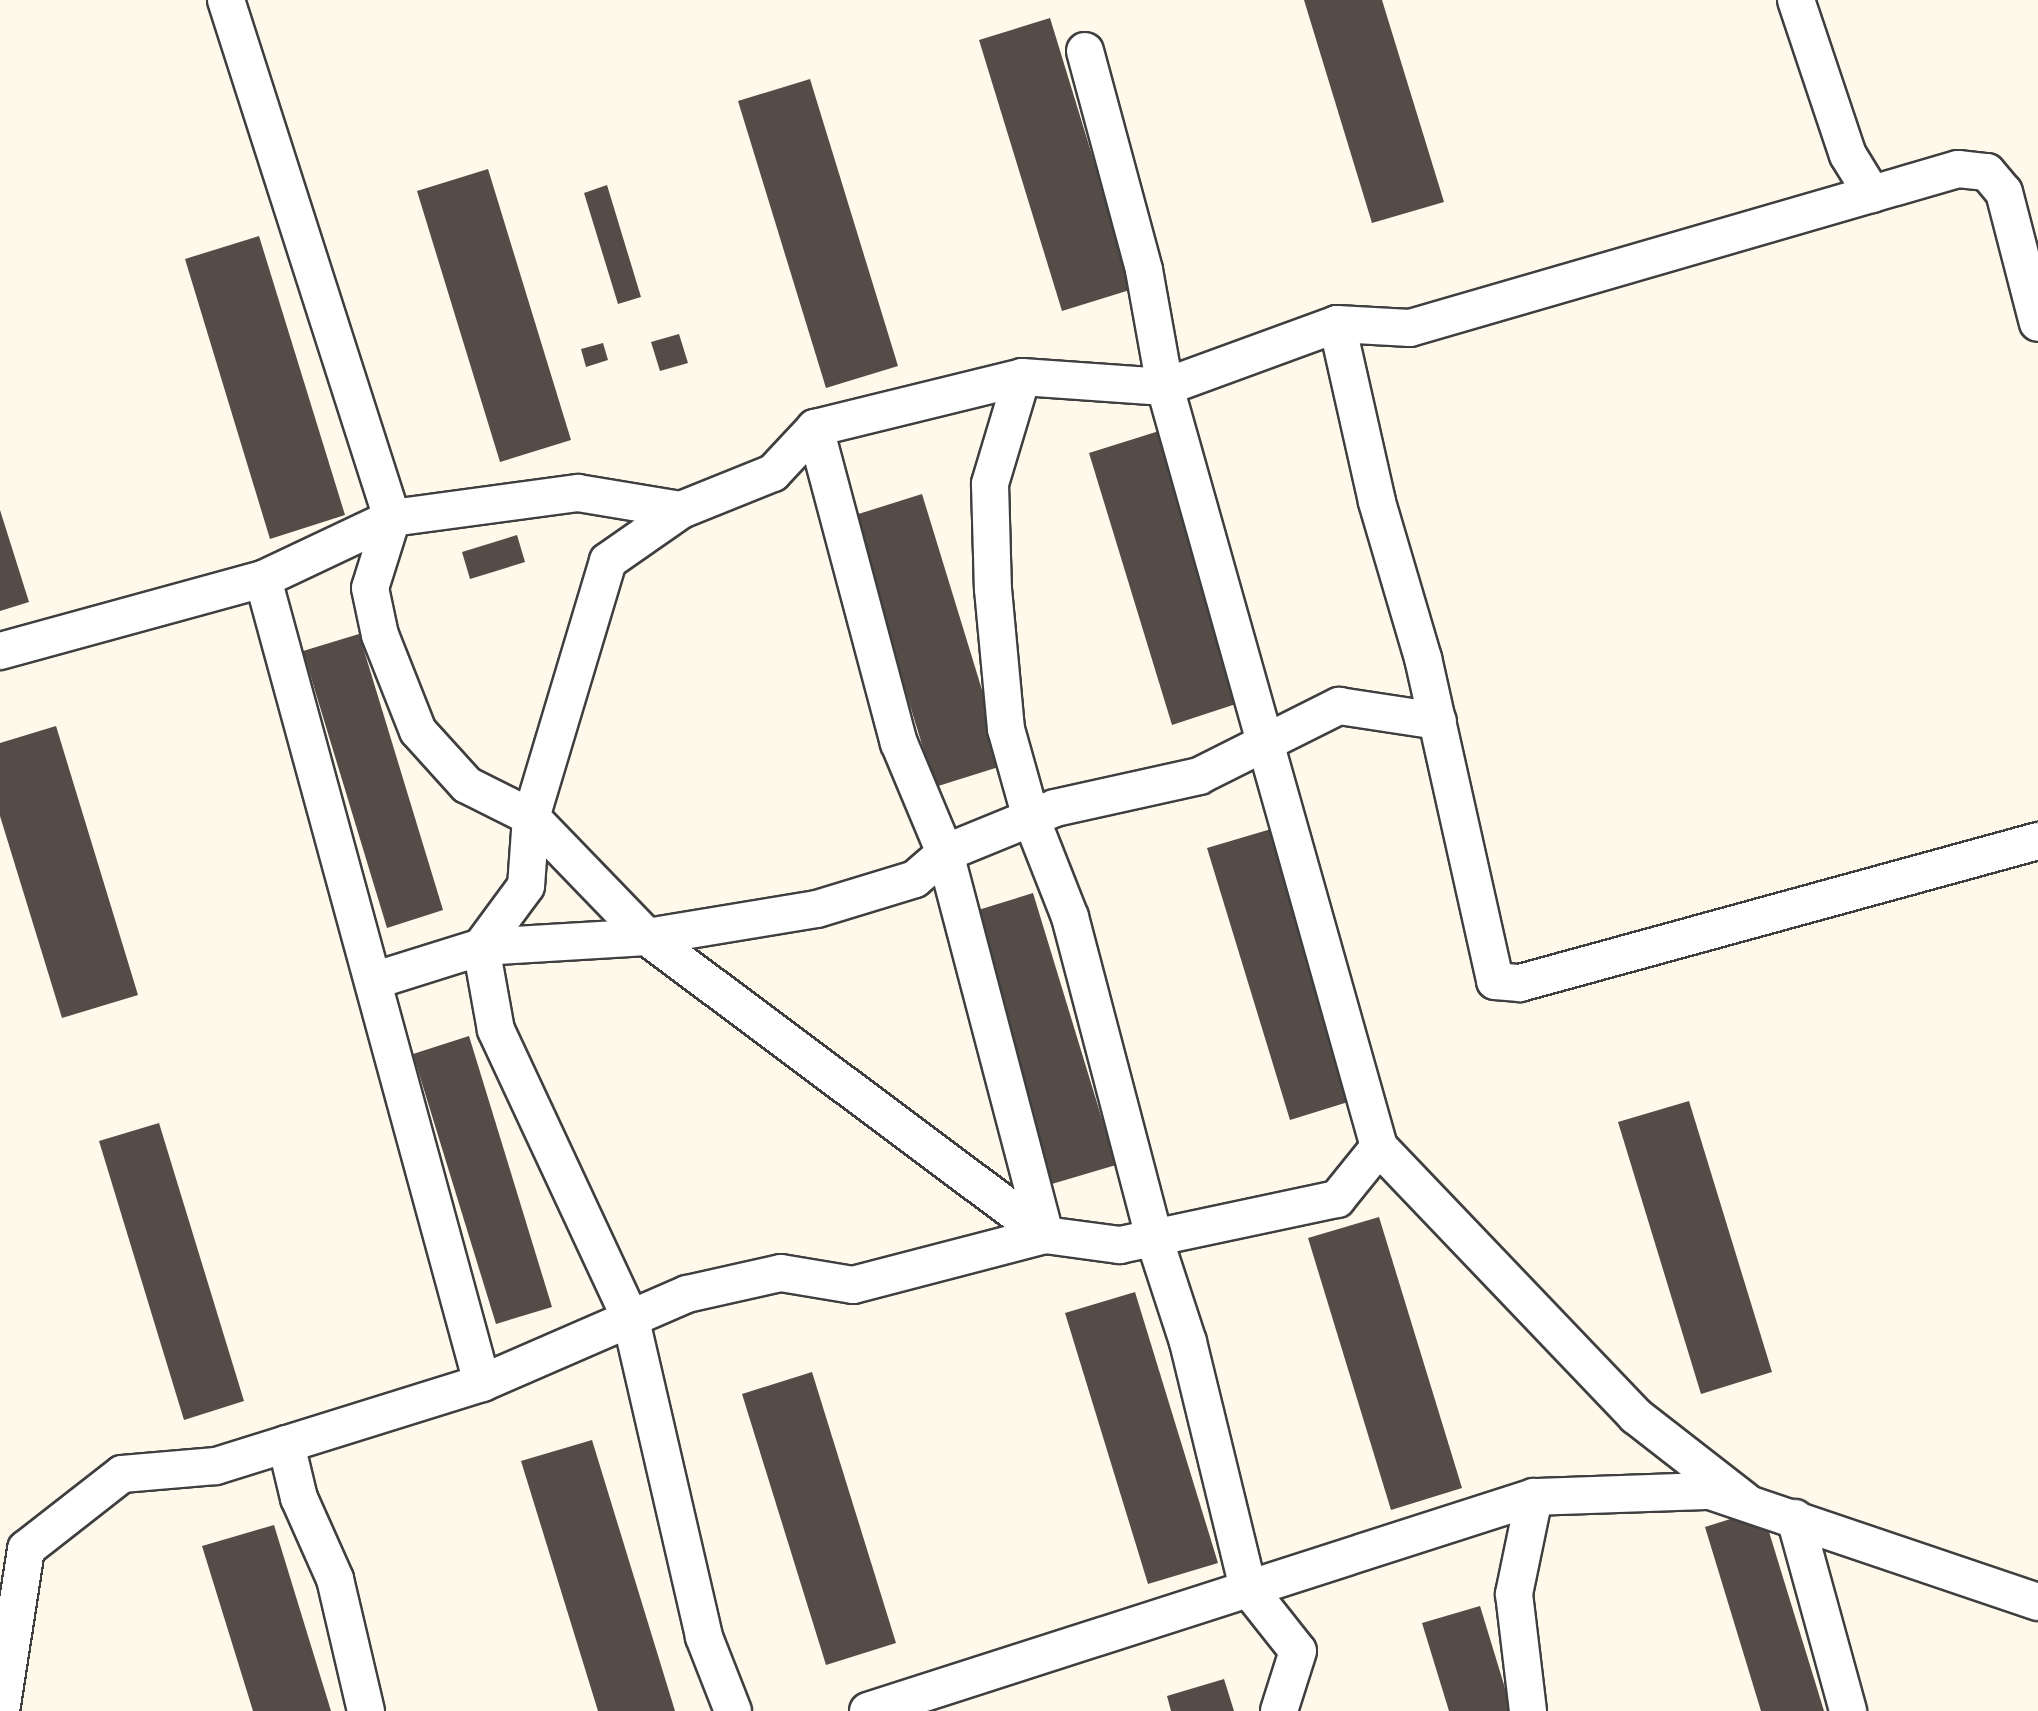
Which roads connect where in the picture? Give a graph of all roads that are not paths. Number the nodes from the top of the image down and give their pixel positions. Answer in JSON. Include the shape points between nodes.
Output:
{"nodes":[{"id":1,"x":226,"y":0,"type":"edge"},
{"id":2,"x":1796,"y":0,"type":"edge"},
{"id":3,"x":1085,"y":51,"type":"dead end"},
{"id":4,"x":1872,"y":194,"type":"junction"},
{"id":5,"x":2038,"y":323,"type":"edge"},
{"id":6,"x":1337,"y":324,"type":"junction"},
{"id":7,"x":1022,"y":377,"type":"junction"},
{"id":8,"x":1165,"y":387,"type":"junction"},
{"id":9,"x":815,"y":428,"type":"junction"},
{"id":10,"x":681,"y":510,"type":"junction"},
{"id":11,"x":392,"y":518,"type":"junction"},
{"id":12,"x":263,"y":579,"type":"junction"},
{"id":13,"x":0,"y":651,"type":"edge"},
{"id":14,"x":1438,"y":721,"type":"junction"},
{"id":15,"x":1265,"y":740,"type":"junction"},
{"id":16,"x":531,"y":817,"type":"junction"},
{"id":17,"x":1031,"y":818,"type":"junction"},
{"id":18,"x":2038,"y":841,"type":"edge"},
{"id":19,"x":945,"y":853,"type":"junction"},
{"id":20,"x":647,"y":937,"type":"junction"},
{"id":21,"x":481,"y":947,"type":"junction"},
{"id":22,"x":376,"y":980,"type":"junction"},
{"id":23,"x":1379,"y":1147,"type":"junction"},
{"id":24,"x":1045,"y":1235,"type":"junction"},
{"id":25,"x":1154,"y":1238,"type":"junction"},
{"id":26,"x":631,"y":1320,"type":"junction"},
{"id":27,"x":482,"y":1383,"type":"junction"},
{"id":28,"x":286,"y":1444,"type":"junction"},
{"id":29,"x":1534,"y":1497,"type":"junction"},
{"id":30,"x":1744,"y":1500,"type":"junction"},
{"id":31,"x":1795,"y":1518,"type":"junction"},
{"id":32,"x":1248,"y":1588,"type":"junction"},
{"id":33,"x":2038,"y":1602,"type":"edge"},
{"id":34,"x":1,"y":1711,"type":"edge"},
{"id":35,"x":366,"y":1711,"type":"edge"},
{"id":36,"x":733,"y":1711,"type":"edge"},
{"id":37,"x":868,"y":1711,"type":"edge"},
{"id":38,"x":1279,"y":1711,"type":"edge"},
{"id":39,"x":1528,"y":1711,"type":"edge"},
{"id":40,"x":1848,"y":1711,"type":"edge"}],
"edges":[{"from":1,"to":11,"type":"street"},
{"from":2,"to":4,"type":"street","via":[[1848,155]]},
{"from":3,"to":8,"type":"street","via":[[1144,270]]},
{"from":4,"to":5,"type":"street","via":[[1958,169],[1987,172],[2004,192]]},
{"from":4,"to":6,"type":"street","via":[[1410,328]]},
{"from":6,"to":8,"type":"street"},
{"from":6,"to":14,"type":"street","via":[[1377,502]]},
{"from":7,"to":8,"type":"street"},
{"from":7,"to":9,"type":"street"},
{"from":7,"to":17,"type":"street","via":[[990,484],[1006,729]]},
{"from":8,"to":15,"type":"street"},
{"from":9,"to":10,"type":"street","via":[[773,473]]},
{"from":9,"to":19,"type":"street","via":[[899,743]]},
{"from":10,"to":11,"type":"street","via":[[578,493]]},
{"from":10,"to":16,"type":"street","via":[[608,561]]},
{"from":11,"to":12,"type":"street"},
{"from":11,"to":16,"type":"street","via":[[370,588],[380,635],[418,731],[467,785]]},
{"from":12,"to":13,"type":"street"},
{"from":12,"to":22,"type":"street"},
{"from":14,"to":15,"type":"street","via":[[1339,706]]},
{"from":14,"to":18,"type":"street","via":[[1495,981],[1520,983]]},
{"from":15,"to":17,"type":"street","via":[[1199,776]]},
{"from":15,"to":23,"type":"street"},
{"from":16,"to":20,"type":"street"},
{"from":16,"to":21,"type":"street","via":[[526,886]]},
{"from":17,"to":19,"type":"street"},
{"from":17,"to":25,"type":"street","via":[[1070,917]]},
{"from":19,"to":20,"type":"street","via":[[915,879],[817,909]]},
{"from":19,"to":24,"type":"street"},
{"from":20,"to":21,"type":"street"},
{"from":20,"to":24,"type":"street"},
{"from":21,"to":22,"type":"street"},
{"from":21,"to":26,"type":"street","via":[[496,1030]]},
{"from":22,"to":27,"type":"street"},
{"from":23,"to":25,"type":"street","via":[[1337,1199]]},
{"from":23,"to":30,"type":"street","via":[[1636,1416]]},
{"from":24,"to":25,"type":"street","via":[[1120,1245]]},
{"from":24,"to":26,"type":"street","via":[[853,1285],[781,1273],[687,1294]]},
{"from":25,"to":32,"type":"street","via":[[1188,1342]]},
{"from":26,"to":27,"type":"street"},
{"from":26,"to":36,"type":"street","via":[[704,1637]]},
{"from":27,"to":28,"type":"street"},
{"from":28,"to":34,"type":"street","via":[[216,1466],[122,1474],[26,1549]]},
{"from":28,"to":35,"type":"street","via":[[299,1498],[335,1579]]},
{"from":29,"to":30,"type":"street","via":[[1696,1490]]},
{"from":29,"to":32,"type":"street"},
{"from":29,"to":39,"type":"street","via":[[1514,1594]]},
{"from":30,"to":31,"type":"street"},
{"from":31,"to":33,"type":"street"},
{"from":31,"to":40,"type":"street"},
{"from":32,"to":37,"type":"street"},
{"from":32,"to":38,"type":"street","via":[[1298,1651]]}]}
